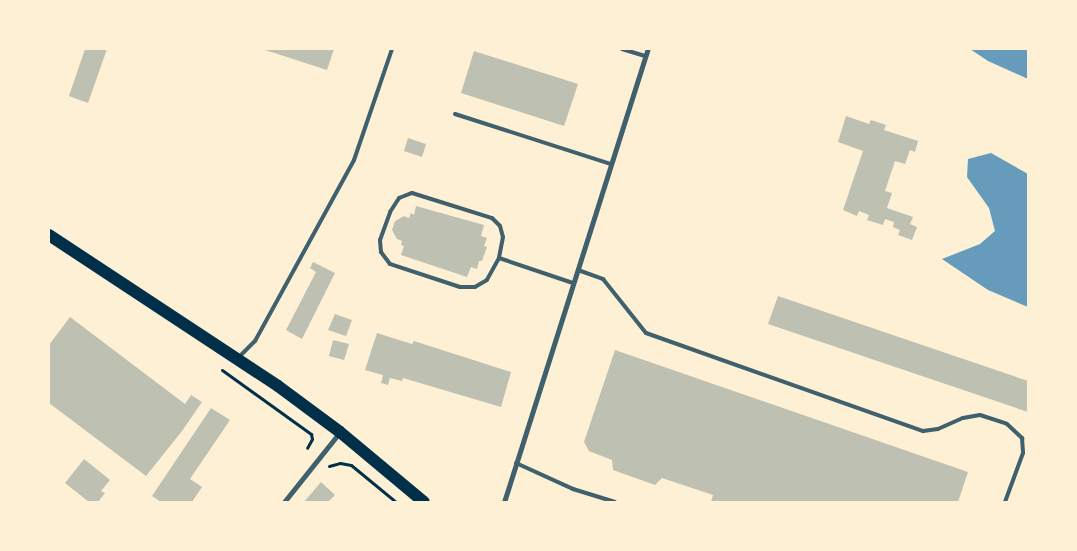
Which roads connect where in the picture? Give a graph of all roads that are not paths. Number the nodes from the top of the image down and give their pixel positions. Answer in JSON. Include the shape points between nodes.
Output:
{"nodes":[{"id":1,"x":392,"y":49,"type":"edge"},
{"id":2,"x":622,"y":49,"type":"edge"},
{"id":3,"x":648,"y":49,"type":"edge"},
{"id":4,"x":646,"y":56,"type":"junction"},
{"id":5,"x":455,"y":114,"type":"dead end"},
{"id":6,"x":611,"y":164,"type":"junction"},
{"id":7,"x":49,"y":235,"type":"edge"},
{"id":8,"x":499,"y":258,"type":"junction"},
{"id":9,"x":578,"y":270,"type":"junction"},
{"id":10,"x":574,"y":283,"type":"junction"},
{"id":11,"x":238,"y":359,"type":"junction"},
{"id":12,"x":340,"y":432,"type":"junction"},
{"id":13,"x":516,"y":463,"type":"junction"},
{"id":14,"x":284,"y":502,"type":"edge"},
{"id":15,"x":424,"y":502,"type":"edge"},
{"id":16,"x":504,"y":502,"type":"edge"},
{"id":17,"x":615,"y":502,"type":"edge"},
{"id":18,"x":1005,"y":502,"type":"edge"}],
"edges":[{"from":1,"to":11,"type":"lane","via":[[354,160],[255,341]]},
{"from":2,"to":4,"type":"lane"},
{"from":3,"to":4,"type":"street"},
{"from":4,"to":6,"type":"street"},
{"from":5,"to":6,"type":"lane"},
{"from":6,"to":9,"type":"street"},
{"from":7,"to":11,"type":"main road"},
{"from":8,"to":8,"type":"lane","via":[[503,237],[500,226],[492,218],[412,193],[399,198],[394,205],[380,240],[381,252],[390,264],[460,287],[474,287],[487,280]]},
{"from":8,"to":10,"type":"lane"},
{"from":9,"to":10,"type":"street"},
{"from":9,"to":18,"type":"lane","via":[[603,278],[646,333],[923,431],[980,415],[1007,424],[1022,438],[1023,453]]},
{"from":10,"to":13,"type":"street"},
{"from":11,"to":12,"type":"main road"},
{"from":12,"to":14,"type":"street"},
{"from":12,"to":15,"type":"main road"},
{"from":13,"to":16,"type":"street"},
{"from":13,"to":17,"type":"lane","via":[[573,489]]}]}
